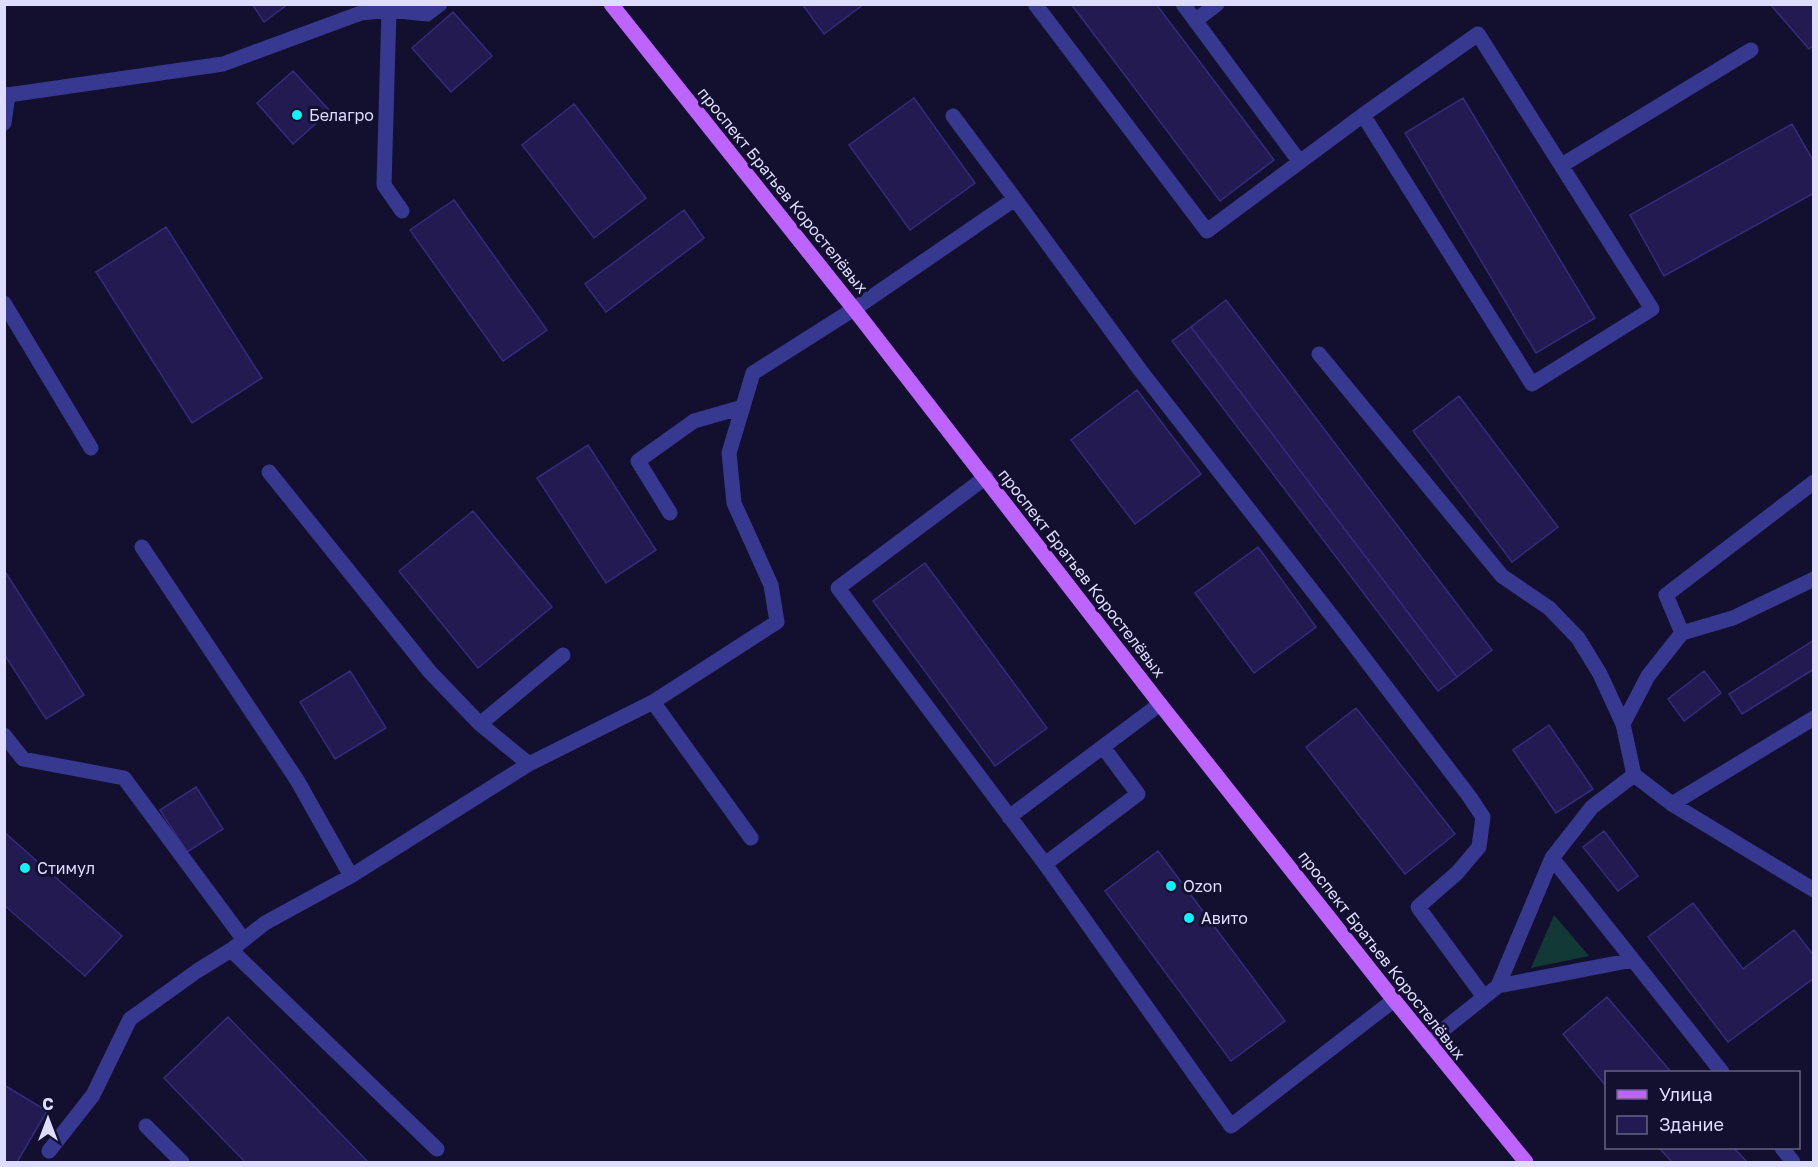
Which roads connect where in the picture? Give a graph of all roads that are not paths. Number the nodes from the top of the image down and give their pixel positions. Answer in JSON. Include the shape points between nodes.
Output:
{"nodes":[{"id":1,"x":440,"y":4,"type":"edge"},
{"id":2,"x":611,"y":4,"type":"edge"},
{"id":3,"x":1035,"y":4,"type":"edge"},
{"id":4,"x":1183,"y":4,"type":"edge"},
{"id":5,"x":1217,"y":4,"type":"edge"},
{"id":6,"x":389,"y":10,"type":"junction"},
{"id":7,"x":1195,"y":21,"type":"junction"},
{"id":8,"x":1751,"y":50,"type":"dead end"},
{"id":9,"x":6,"y":94,"type":"edge"},
{"id":10,"x":1363,"y":115,"type":"junction"},
{"id":11,"x":953,"y":116,"type":"dead end"},
{"id":12,"x":4,"y":123,"type":"edge"},
{"id":13,"x":1299,"y":161,"type":"junction"},
{"id":14,"x":1562,"y":165,"type":"junction"},
{"id":15,"x":1016,"y":199,"type":"junction"},
{"id":16,"x":402,"y":211,"type":"dead end"},
{"id":17,"x":4,"y":303,"type":"edge"},
{"id":18,"x":854,"y":309,"type":"junction"},
{"id":19,"x":1319,"y":354,"type":"dead end"},
{"id":20,"x":742,"y":407,"type":"junction"},
{"id":21,"x":92,"y":448,"type":"dead end"},
{"id":22,"x":269,"y":472,"type":"dead end"},
{"id":23,"x":986,"y":477,"type":"junction"},
{"id":24,"x":1814,"y":482,"type":"edge"},
{"id":25,"x":670,"y":513,"type":"dead end"},
{"id":26,"x":142,"y":547,"type":"dead end"},
{"id":27,"x":1814,"y":579,"type":"edge"},
{"id":28,"x":1682,"y":633,"type":"junction"},
{"id":29,"x":562,"y":655,"type":"dead end"},
{"id":30,"x":654,"y":702,"type":"junction"},
{"id":31,"x":1160,"y":704,"type":"junction"},
{"id":32,"x":1814,"y":718,"type":"edge"},
{"id":33,"x":480,"y":723,"type":"junction"},
{"id":34,"x":1623,"y":723,"type":"junction"},
{"id":35,"x":4,"y":735,"type":"edge"},
{"id":36,"x":1103,"y":747,"type":"junction"},
{"id":37,"x":529,"y":764,"type":"junction"},
{"id":38,"x":1634,"y":775,"type":"junction"},
{"id":39,"x":1672,"y":804,"type":"junction"},
{"id":40,"x":1009,"y":817,"type":"junction"},
{"id":41,"x":751,"y":838,"type":"dead end"},
{"id":42,"x":1552,"y":858,"type":"junction"},
{"id":43,"x":1045,"y":864,"type":"junction"},
{"id":44,"x":351,"y":876,"type":"junction"},
{"id":45,"x":1814,"y":890,"type":"edge"},
{"id":46,"x":244,"y":940,"type":"junction"},
{"id":47,"x":231,"y":950,"type":"junction"},
{"id":48,"x":1633,"y":960,"type":"junction"},
{"id":49,"x":1498,"y":986,"type":"junction"},
{"id":50,"x":1484,"y":997,"type":"junction"},
{"id":51,"x":1394,"y":1000,"type":"junction"},
{"id":52,"x":1428,"y":1042,"type":"junction"},
{"id":53,"x":1721,"y":1071,"type":"edge"},
{"id":54,"x":146,"y":1126,"type":"dead end"},
{"id":55,"x":437,"y":1149,"type":"dead end"},
{"id":56,"x":1783,"y":1149,"type":"edge"},
{"id":57,"x":49,"y":1151,"type":"dead end"},
{"id":58,"x":182,"y":1162,"type":"edge"},
{"id":59,"x":1526,"y":1162,"type":"edge"},
{"id":60,"x":1793,"y":1162,"type":"edge"}],
"edges":[{"from":1,"to":6,"type":"lane","via":[[427,14]]},
{"from":2,"to":18,"type":"main road","name":"проспект Братьев Коростелёвых"},
{"from":3,"to":13,"type":"lane","via":[[1207,231]]},
{"from":4,"to":7,"type":"lane"},
{"from":5,"to":7,"type":"lane"},
{"from":6,"to":9,"type":"lane","via":[[361,13],[223,64]]},
{"from":6,"to":16,"type":"lane","via":[[384,185]]},
{"from":7,"to":13,"type":"lane"},
{"from":8,"to":14,"type":"lane"},
{"from":9,"to":12,"type":"lane"},
{"from":10,"to":13,"type":"lane"},
{"from":10,"to":14,"type":"lane","via":[[1478,34]]},
{"from":10,"to":14,"type":"lane","via":[[1532,384],[1652,309]]},
{"from":11,"to":15,"type":"lane"},
{"from":15,"to":18,"type":"lane"},
{"from":15,"to":50,"type":"lane","via":[[1140,370],[1483,817],[1479,847],[1457,873],[1418,907]]},
{"from":17,"to":21,"type":"lane"},
{"from":18,"to":20,"type":"lane","via":[[753,373]]},
{"from":18,"to":23,"type":"main road","name":"проспект Братьев Коростелёвых"},
{"from":19,"to":34,"type":"lane","via":[[1502,576],[1549,608],[1578,638]]},
{"from":20,"to":25,"type":"lane","via":[[694,422],[638,461]]},
{"from":20,"to":30,"type":"lane","via":[[729,453],[734,503],[771,585],[777,622]]},
{"from":22,"to":33,"type":"lane","via":[[430,672]]},
{"from":23,"to":31,"type":"main road","name":"проспект Братьев Коростелёвых"},
{"from":23,"to":40,"type":"lane","via":[[838,588]]},
{"from":24,"to":28,"type":"lane","via":[[1666,596]]},
{"from":26,"to":44,"type":"lane","via":[[297,780]]},
{"from":27,"to":28,"type":"lane","via":[[1733,618]]},
{"from":28,"to":34,"type":"lane","via":[[1648,676]]},
{"from":29,"to":33,"type":"lane"},
{"from":30,"to":37,"type":"lane"},
{"from":30,"to":41,"type":"lane"},
{"from":31,"to":36,"type":"lane"},
{"from":31,"to":51,"type":"main road","name":"проспект Братьев Коростелёвых"},
{"from":32,"to":39,"type":"lane"},
{"from":33,"to":37,"type":"lane"},
{"from":34,"to":38,"type":"lane"},
{"from":35,"to":46,"type":"lane","via":[[23,759],[124,778]]},
{"from":36,"to":40,"type":"lane"},
{"from":36,"to":43,"type":"lane","via":[[1138,794]]},
{"from":37,"to":44,"type":"lane"},
{"from":38,"to":39,"type":"lane"},
{"from":38,"to":42,"type":"lane","via":[[1592,807]]},
{"from":39,"to":45,"type":"lane"},
{"from":40,"to":43,"type":"lane"},
{"from":42,"to":48,"type":"lane"},
{"from":42,"to":49,"type":"lane"},
{"from":43,"to":51,"type":"lane","via":[[1231,1126]]},
{"from":44,"to":46,"type":"lane","via":[[265,923]]},
{"from":46,"to":47,"type":"lane"},
{"from":47,"to":55,"type":"lane"},
{"from":47,"to":57,"type":"lane","via":[[130,1020],[93,1095]]},
{"from":48,"to":49,"type":"lane"},
{"from":48,"to":53,"type":"lane"},
{"from":49,"to":50,"type":"lane"},
{"from":50,"to":52,"type":"lane"},
{"from":51,"to":52,"type":"main road","name":"проспект Братьев Коростелёвых"},
{"from":52,"to":59,"type":"main road","name":"проспект Братьев Коростелёвых"},
{"from":54,"to":58,"type":"lane"},
{"from":56,"to":60,"type":"lane"}]}
